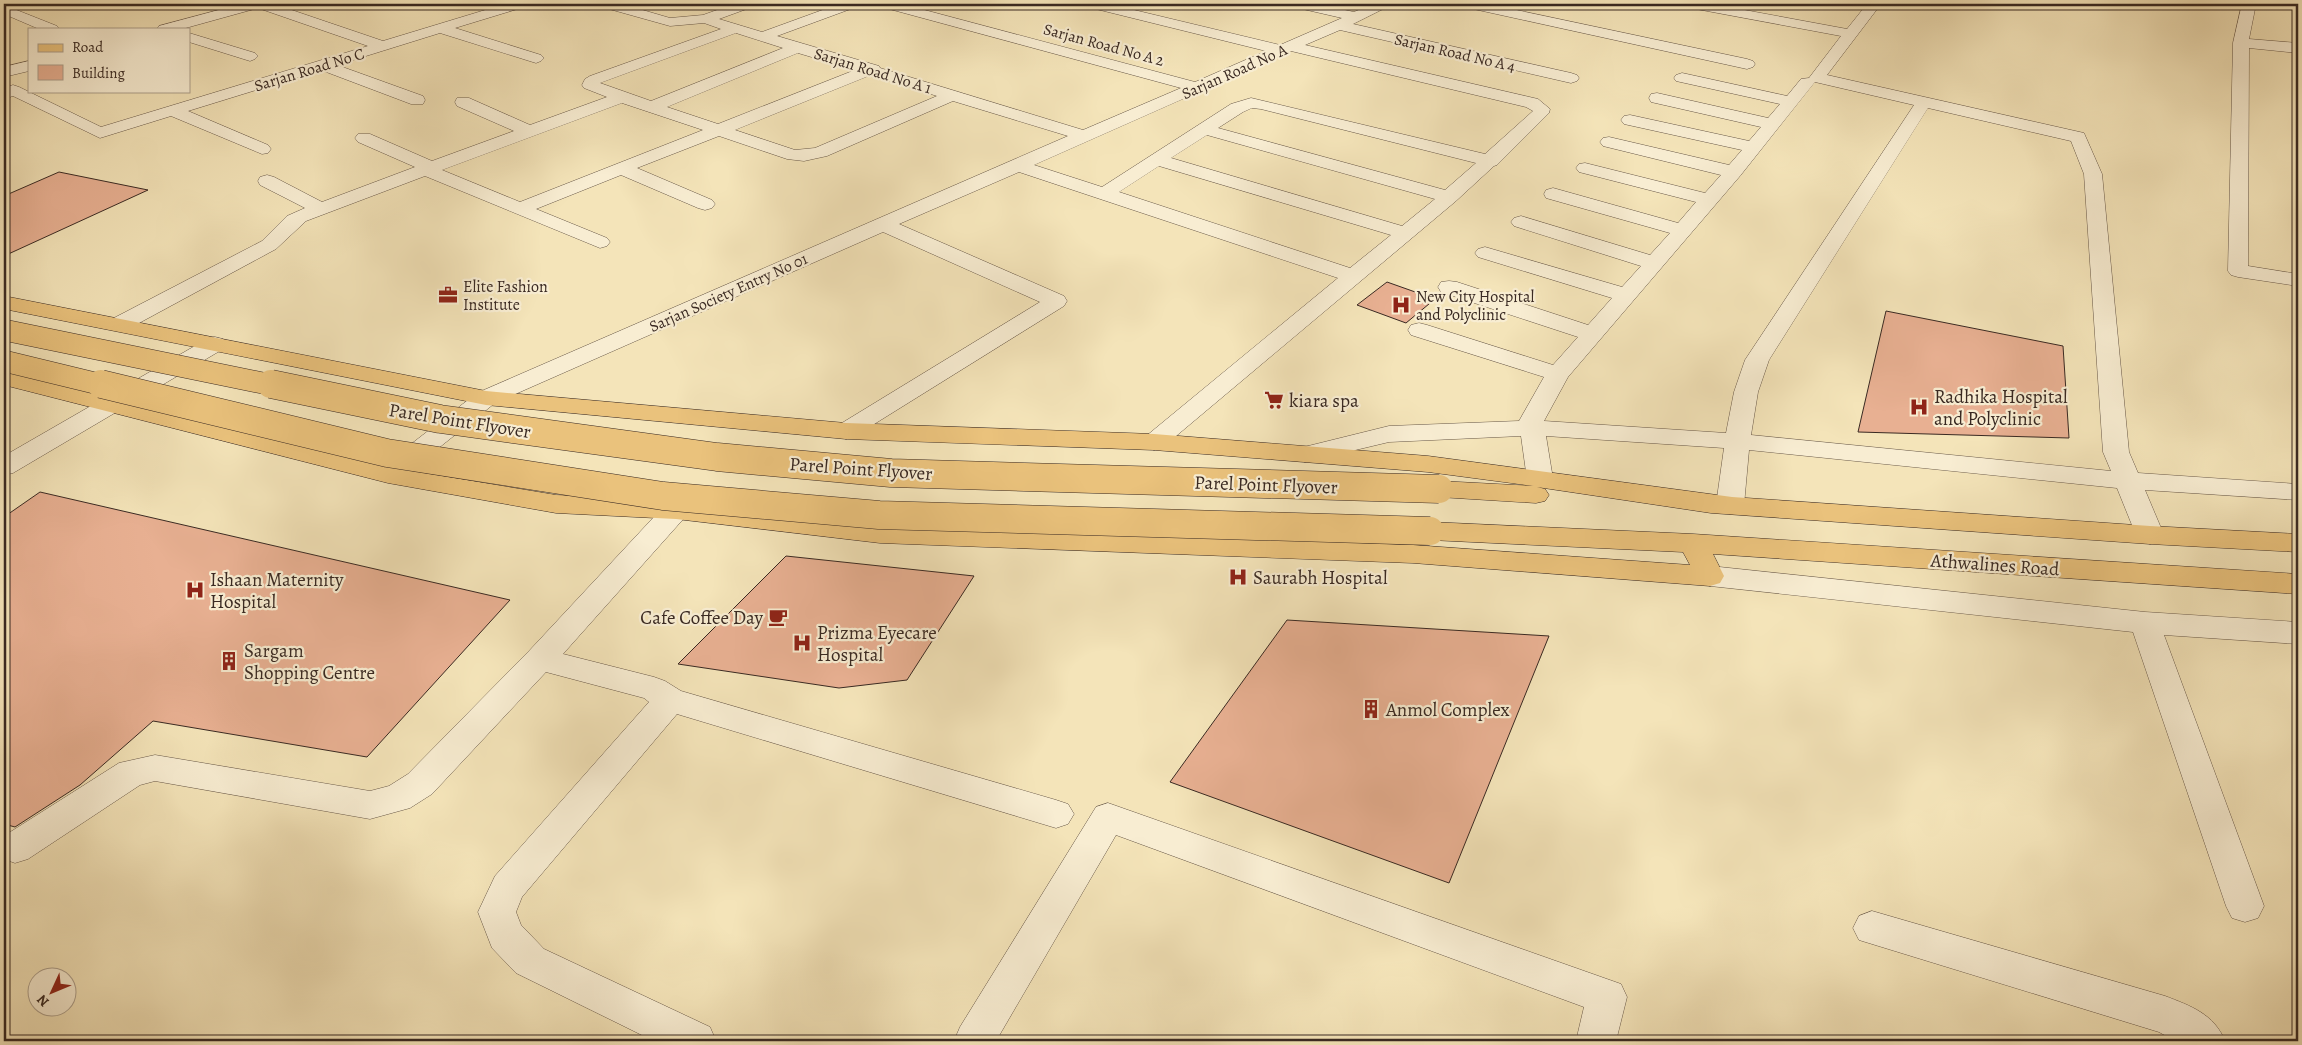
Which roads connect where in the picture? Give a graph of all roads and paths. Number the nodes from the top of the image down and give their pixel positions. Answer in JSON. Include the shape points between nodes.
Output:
{"nodes":[{"id":1,"x":256,"y":4,"type":"edge"},
{"id":2,"x":261,"y":4,"type":"edge"},
{"id":3,"x":518,"y":4,"type":"edge"},
{"id":4,"x":607,"y":4,"type":"edge"},
{"id":5,"x":748,"y":4,"type":"edge"},
{"id":6,"x":850,"y":4,"type":"edge"},
{"id":7,"x":887,"y":4,"type":"edge"},
{"id":8,"x":1093,"y":4,"type":"edge"},
{"id":9,"x":1299,"y":4,"type":"edge"},
{"id":10,"x":1382,"y":4,"type":"edge"},
{"id":11,"x":1469,"y":4,"type":"edge"},
{"id":12,"x":1691,"y":4,"type":"edge"},
{"id":13,"x":1874,"y":4,"type":"edge"},
{"id":14,"x":2249,"y":4,"type":"edge"},
{"id":15,"x":4,"y":8,"type":"edge"},
{"id":16,"x":1356,"y":17,"type":"junction"},
{"id":17,"x":705,"y":19,"type":"junction"},
{"id":18,"x":1339,"y":25,"type":"junction"},
{"id":19,"x":50,"y":28,"type":"edge"},
{"id":20,"x":168,"y":28,"type":"edge"},
{"id":21,"x":439,"y":28,"type":"junction"},
{"id":22,"x":736,"y":28,"type":"junction"},
{"id":23,"x":1852,"y":34,"type":"junction"},
{"id":24,"x":190,"y":36,"type":"edge"},
{"id":25,"x":762,"y":37,"type":"junction"},
{"id":26,"x":2240,"y":43,"type":"junction"},
{"id":27,"x":383,"y":46,"type":"junction"},
{"id":28,"x":799,"y":47,"type":"junction"},
{"id":29,"x":1286,"y":48,"type":"junction"},
{"id":30,"x":2298,"y":48,"type":"edge"},
{"id":31,"x":250,"y":56,"type":"dead end"},
{"id":32,"x":536,"y":58,"type":"dead end"},
{"id":33,"x":1747,"y":64,"type":"dead end"},
{"id":34,"x":322,"y":65,"type":"junction"},
{"id":35,"x":28,"y":66,"type":"edge"},
{"id":36,"x":873,"y":69,"type":"junction"},
{"id":37,"x":4,"y":72,"type":"edge"},
{"id":38,"x":1571,"y":78,"type":"dead end"},
{"id":39,"x":1682,"y":78,"type":"dead end"},
{"id":40,"x":1807,"y":82,"type":"dead end"},
{"id":41,"x":1196,"y":87,"type":"junction"},
{"id":42,"x":7,"y":89,"type":"edge"},
{"id":43,"x":952,"y":95,"type":"junction"},
{"id":44,"x":622,"y":97,"type":"junction"},
{"id":45,"x":1657,"y":98,"type":"dead end"},
{"id":46,"x":417,"y":100,"type":"dead end"},
{"id":47,"x":463,"y":102,"type":"dead end"},
{"id":48,"x":1791,"y":102,"type":"junction"},
{"id":49,"x":1924,"y":102,"type":"junction"},
{"id":50,"x":651,"y":107,"type":"junction"},
{"id":51,"x":173,"y":111,"type":"junction"},
{"id":52,"x":1630,"y":120,"type":"dead end"},
{"id":53,"x":1772,"y":124,"type":"junction"},
{"id":54,"x":1204,"y":129,"type":"junction"},
{"id":55,"x":719,"y":130,"type":"junction"},
{"id":56,"x":530,"y":131,"type":"junction"},
{"id":57,"x":1085,"y":136,"type":"junction"},
{"id":58,"x":364,"y":138,"type":"dead end"},
{"id":59,"x":1609,"y":142,"type":"dead end"},
{"id":60,"x":1752,"y":147,"type":"junction"},
{"id":61,"x":262,"y":149,"type":"dead end"},
{"id":62,"x":1157,"y":160,"type":"junction"},
{"id":63,"x":1491,"y":160,"type":"junction"},
{"id":64,"x":1017,"y":165,"type":"junction"},
{"id":65,"x":1584,"y":168,"type":"dead end"},
{"id":66,"x":429,"y":169,"type":"junction"},
{"id":67,"x":623,"y":169,"type":"junction"},
{"id":68,"x":1733,"y":172,"type":"junction"},
{"id":69,"x":267,"y":180,"type":"dead end"},
{"id":70,"x":1104,"y":194,"type":"junction"},
{"id":71,"x":1553,"y":194,"type":"dead end"},
{"id":72,"x":1449,"y":197,"type":"junction"},
{"id":73,"x":1709,"y":200,"type":"junction"},
{"id":74,"x":705,"y":204,"type":"dead end"},
{"id":75,"x":521,"y":208,"type":"junction"},
{"id":76,"x":322,"y":209,"type":"junction"},
{"id":77,"x":1521,"y":222,"type":"dead end"},
{"id":78,"x":882,"y":224,"type":"junction"},
{"id":79,"x":1682,"y":230,"type":"junction"},
{"id":80,"x":1404,"y":233,"type":"junction"},
{"id":81,"x":600,"y":242,"type":"dead end"},
{"id":82,"x":1485,"y":253,"type":"dead end"},
{"id":83,"x":1654,"y":263,"type":"junction"},
{"id":84,"x":1353,"y":276,"type":"junction"},
{"id":85,"x":2298,"y":280,"type":"edge"},
{"id":86,"x":1449,"y":287,"type":"dead end"},
{"id":87,"x":1625,"y":296,"type":"junction"},
{"id":88,"x":4,"y":302,"type":"edge"},
{"id":89,"x":120,"y":324,"type":"junction"},
{"id":90,"x":4,"y":330,"type":"edge"},
{"id":91,"x":1419,"y":330,"type":"dead end"},
{"id":92,"x":1592,"y":334,"type":"junction"},
{"id":93,"x":215,"y":344,"type":"junction"},
{"id":94,"x":4,"y":361,"type":"edge"},
{"id":95,"x":1558,"y":374,"type":"junction"},
{"id":96,"x":4,"y":378,"type":"edge"},
{"id":97,"x":486,"y":398,"type":"junction"},
{"id":98,"x":109,"y":406,"type":"junction"},
{"id":99,"x":1532,"y":428,"type":"junction"},
{"id":100,"x":846,"y":431,"type":"junction"},
{"id":101,"x":1739,"y":441,"type":"junction"},
{"id":102,"x":1154,"y":442,"type":"junction"},
{"id":103,"x":1305,"y":454,"type":"junction"},
{"id":104,"x":4,"y":467,"type":"edge"},
{"id":105,"x":388,"y":475,"type":"junction"},
{"id":106,"x":1540,"y":479,"type":"junction"},
{"id":107,"x":2128,"y":480,"type":"junction"},
{"id":108,"x":2298,"y":492,"type":"edge"},
{"id":109,"x":1730,"y":505,"type":"junction"},
{"id":110,"x":676,"y":510,"type":"junction"},
{"id":111,"x":2150,"y":535,"type":"junction"},
{"id":112,"x":1693,"y":543,"type":"junction"},
{"id":113,"x":2298,"y":543,"type":"edge"},
{"id":114,"x":1710,"y":576,"type":"junction"},
{"id":115,"x":2298,"y":584,"type":"edge"},
{"id":116,"x":2146,"y":623,"type":"junction"},
{"id":117,"x":2298,"y":633,"type":"edge"},
{"id":118,"x":540,"y":659,"type":"junction"},
{"id":119,"x":670,"y":700,"type":"junction"},
{"id":120,"x":1056,"y":814,"type":"dead end"},
{"id":121,"x":16,"y":848,"type":"dead end"},
{"id":122,"x":2245,"y":906,"type":"dead end"},
{"id":123,"x":1872,"y":928,"type":"dead end"},
{"id":124,"x":696,"y":1041,"type":"edge"},
{"id":125,"x":974,"y":1041,"type":"edge"},
{"id":126,"x":1596,"y":1041,"type":"edge"},
{"id":127,"x":2205,"y":1041,"type":"edge"}],
"edges":[{"from":1,"to":20,"type":"street"},
{"from":2,"to":27,"type":"street"},
{"from":3,"to":21,"type":"street","name":"Sarjan Road No C"},
{"from":4,"to":17,"type":"street","via":[[670,22]]},
{"from":5,"to":17,"type":"street"},
{"from":6,"to":25,"type":"street"},
{"from":7,"to":41,"type":"street","name":"Sarjan Road No A 2"},
{"from":8,"to":29,"type":"street"},
{"from":9,"to":16,"type":"street"},
{"from":10,"to":16,"type":"street","name":"Sarjan Road No A"},
{"from":11,"to":33,"type":"street"},
{"from":12,"to":23,"type":"street"},
{"from":13,"to":23,"type":"street"},
{"from":14,"to":26,"type":"street"},
{"from":15,"to":19,"type":"street"},
{"from":16,"to":18,"type":"street","name":"Sarjan Road No A"},
{"from":17,"to":22,"type":"street","name":"Sarjan Road No A 1"},
{"from":18,"to":29,"type":"street","name":"Sarjan Road No A"},
{"from":18,"to":38,"type":"street","name":"Sarjan Road No A 4"},
{"from":21,"to":27,"type":"street","name":"Sarjan Road No C"},
{"from":21,"to":32,"type":"street"},
{"from":22,"to":25,"type":"street","name":"Sarjan Road No A 1"},
{"from":22,"to":44,"type":"street","via":[[591,82],[594,87]]},
{"from":23,"to":49,"type":"street","via":[[1817,78]]},
{"from":24,"to":31,"type":"street"},
{"from":25,"to":28,"type":"street","name":"Sarjan Road No A 1"},
{"from":26,"to":30,"type":"street"},
{"from":26,"to":85,"type":"street","via":[[2238,271]]},
{"from":27,"to":34,"type":"street","name":"Sarjan Road No C"},
{"from":28,"to":36,"type":"street","name":"Sarjan Road No A 1"},
{"from":28,"to":50,"type":"street"},
{"from":29,"to":41,"type":"street","name":"Sarjan Road No A"},
{"from":29,"to":63,"type":"street","via":[[1539,106],[1541,114]]},
{"from":34,"to":46,"type":"street"},
{"from":34,"to":51,"type":"street","name":"Sarjan Road No C"},
{"from":35,"to":37,"type":"street"},
{"from":36,"to":43,"type":"street","name":"Sarjan Road No A 1"},
{"from":36,"to":55,"type":"street"},
{"from":39,"to":48,"type":"street"},
{"from":40,"to":48,"type":"street"},
{"from":41,"to":57,"type":"street","name":"Sarjan Road No A"},
{"from":42,"to":51,"type":"street","name":"Sarjan Road No C","via":[[100,133]]},
{"from":43,"to":55,"type":"street","via":[[813,155],[793,154]]},
{"from":43,"to":57,"type":"street","name":"Sarjan Road No A 1"},
{"from":44,"to":50,"type":"street"},
{"from":44,"to":56,"type":"street"},
{"from":45,"to":53,"type":"street"},
{"from":47,"to":56,"type":"street"},
{"from":48,"to":53,"type":"street"},
{"from":49,"to":101,"type":"street","via":[[1757,360],[1745,392]]},
{"from":49,"to":107,"type":"street","via":[[2078,137],[2093,174],[2116,452]]},
{"from":50,"to":55,"type":"street"},
{"from":51,"to":61,"type":"street"},
{"from":52,"to":60,"type":"street"},
{"from":53,"to":60,"type":"street"},
{"from":54,"to":62,"type":"street"},
{"from":54,"to":63,"type":"street","via":[[1240,106],[1262,104]]},
{"from":54,"to":72,"type":"street"},
{"from":55,"to":67,"type":"street"},
{"from":56,"to":66,"type":"street"},
{"from":57,"to":64,"type":"street","name":"Sarjan Society Entry No 01"},
{"from":58,"to":66,"type":"street"},
{"from":59,"to":68,"type":"street"},
{"from":60,"to":68,"type":"street"},
{"from":62,"to":70,"type":"street"},
{"from":62,"to":80,"type":"street"},
{"from":63,"to":72,"type":"street"},
{"from":64,"to":70,"type":"street"},
{"from":64,"to":78,"type":"street","name":"Sarjan Society Entry No 01"},
{"from":65,"to":73,"type":"street"},
{"from":66,"to":75,"type":"street"},
{"from":66,"to":76,"type":"street"},
{"from":67,"to":74,"type":"street"},
{"from":67,"to":75,"type":"street"},
{"from":68,"to":73,"type":"street"},
{"from":69,"to":76,"type":"street"},
{"from":70,"to":84,"type":"street"},
{"from":71,"to":79,"type":"street"},
{"from":72,"to":80,"type":"street"},
{"from":73,"to":79,"type":"street"},
{"from":75,"to":81,"type":"street"},
{"from":76,"to":89,"type":"street","via":[[290,221],[282,236],[269,245]]},
{"from":77,"to":83,"type":"street"},
{"from":78,"to":97,"type":"street","name":"Sarjan Society Entry No 01"},
{"from":78,"to":100,"type":"street","via":[[1056,301]]},
{"from":79,"to":83,"type":"street"},
{"from":80,"to":84,"type":"street"},
{"from":82,"to":87,"type":"street"},
{"from":83,"to":87,"type":"street"},
{"from":84,"to":102,"type":"street"},
{"from":86,"to":92,"type":"street"},
{"from":87,"to":92,"type":"street"},
{"from":88,"to":89,"type":"main road"},
{"from":89,"to":93,"type":"main road"},
{"from":90,"to":109,"type":"main road","name":"Parel Point Flyover","bridge":true,"via":[[440,419],[717,457],[891,473],[1439,490]]},
{"from":91,"to":95,"type":"street"},
{"from":92,"to":95,"type":"street"},
{"from":93,"to":97,"type":"main road"},
{"from":93,"to":98,"type":"street"},
{"from":94,"to":112,"type":"main road","bridge":true,"via":[[387,453],[663,496],[879,515]]},
{"from":95,"to":99,"type":"street","via":[[1531,419]]},
{"from":96,"to":98,"type":"main road"},
{"from":97,"to":100,"type":"main road"},
{"from":97,"to":105,"type":"street","name":"Sarjan Society Entry No 01"},
{"from":98,"to":104,"type":"street"},
{"from":98,"to":105,"type":"main road"},
{"from":99,"to":101,"type":"street"},
{"from":99,"to":103,"type":"street","via":[[1389,434]]},
{"from":99,"to":106,"type":"street"},
{"from":100,"to":102,"type":"main road"},
{"from":101,"to":107,"type":"street"},
{"from":101,"to":109,"type":"street"},
{"from":102,"to":103,"type":"main road"},
{"from":103,"to":106,"type":"main road","via":[[1428,464]]},
{"from":105,"to":110,"type":"main road","via":[[556,504]]},
{"from":106,"to":109,"type":"main road"},
{"from":107,"to":108,"type":"street"},
{"from":107,"to":111,"type":"street"},
{"from":109,"to":111,"type":"main road"},
{"from":110,"to":114,"type":"main road","via":[[880,534],[1413,554]]},
{"from":110,"to":118,"type":"street"},
{"from":111,"to":113,"type":"main road"},
{"from":112,"to":114,"type":"main road"},
{"from":112,"to":115,"type":"main road","name":"Athwalines Road"},
{"from":114,"to":116,"type":"street"},
{"from":116,"to":117,"type":"street"},
{"from":116,"to":122,"type":"street"},
{"from":118,"to":119,"type":"street","via":[[654,690]]},
{"from":118,"to":121,"type":"street","via":[[420,784],[398,798],[370,805],[155,768],[131,773]]},
{"from":119,"to":120,"type":"street"},
{"from":119,"to":124,"type":"street","via":[[508,887],[497,912],[506,936],[530,961]]},
{"from":123,"to":127,"type":"street","via":[[2164,1015],[2186,1024]]},
{"from":125,"to":126,"type":"street","via":[[1108,817],[1607,997]]}]}
